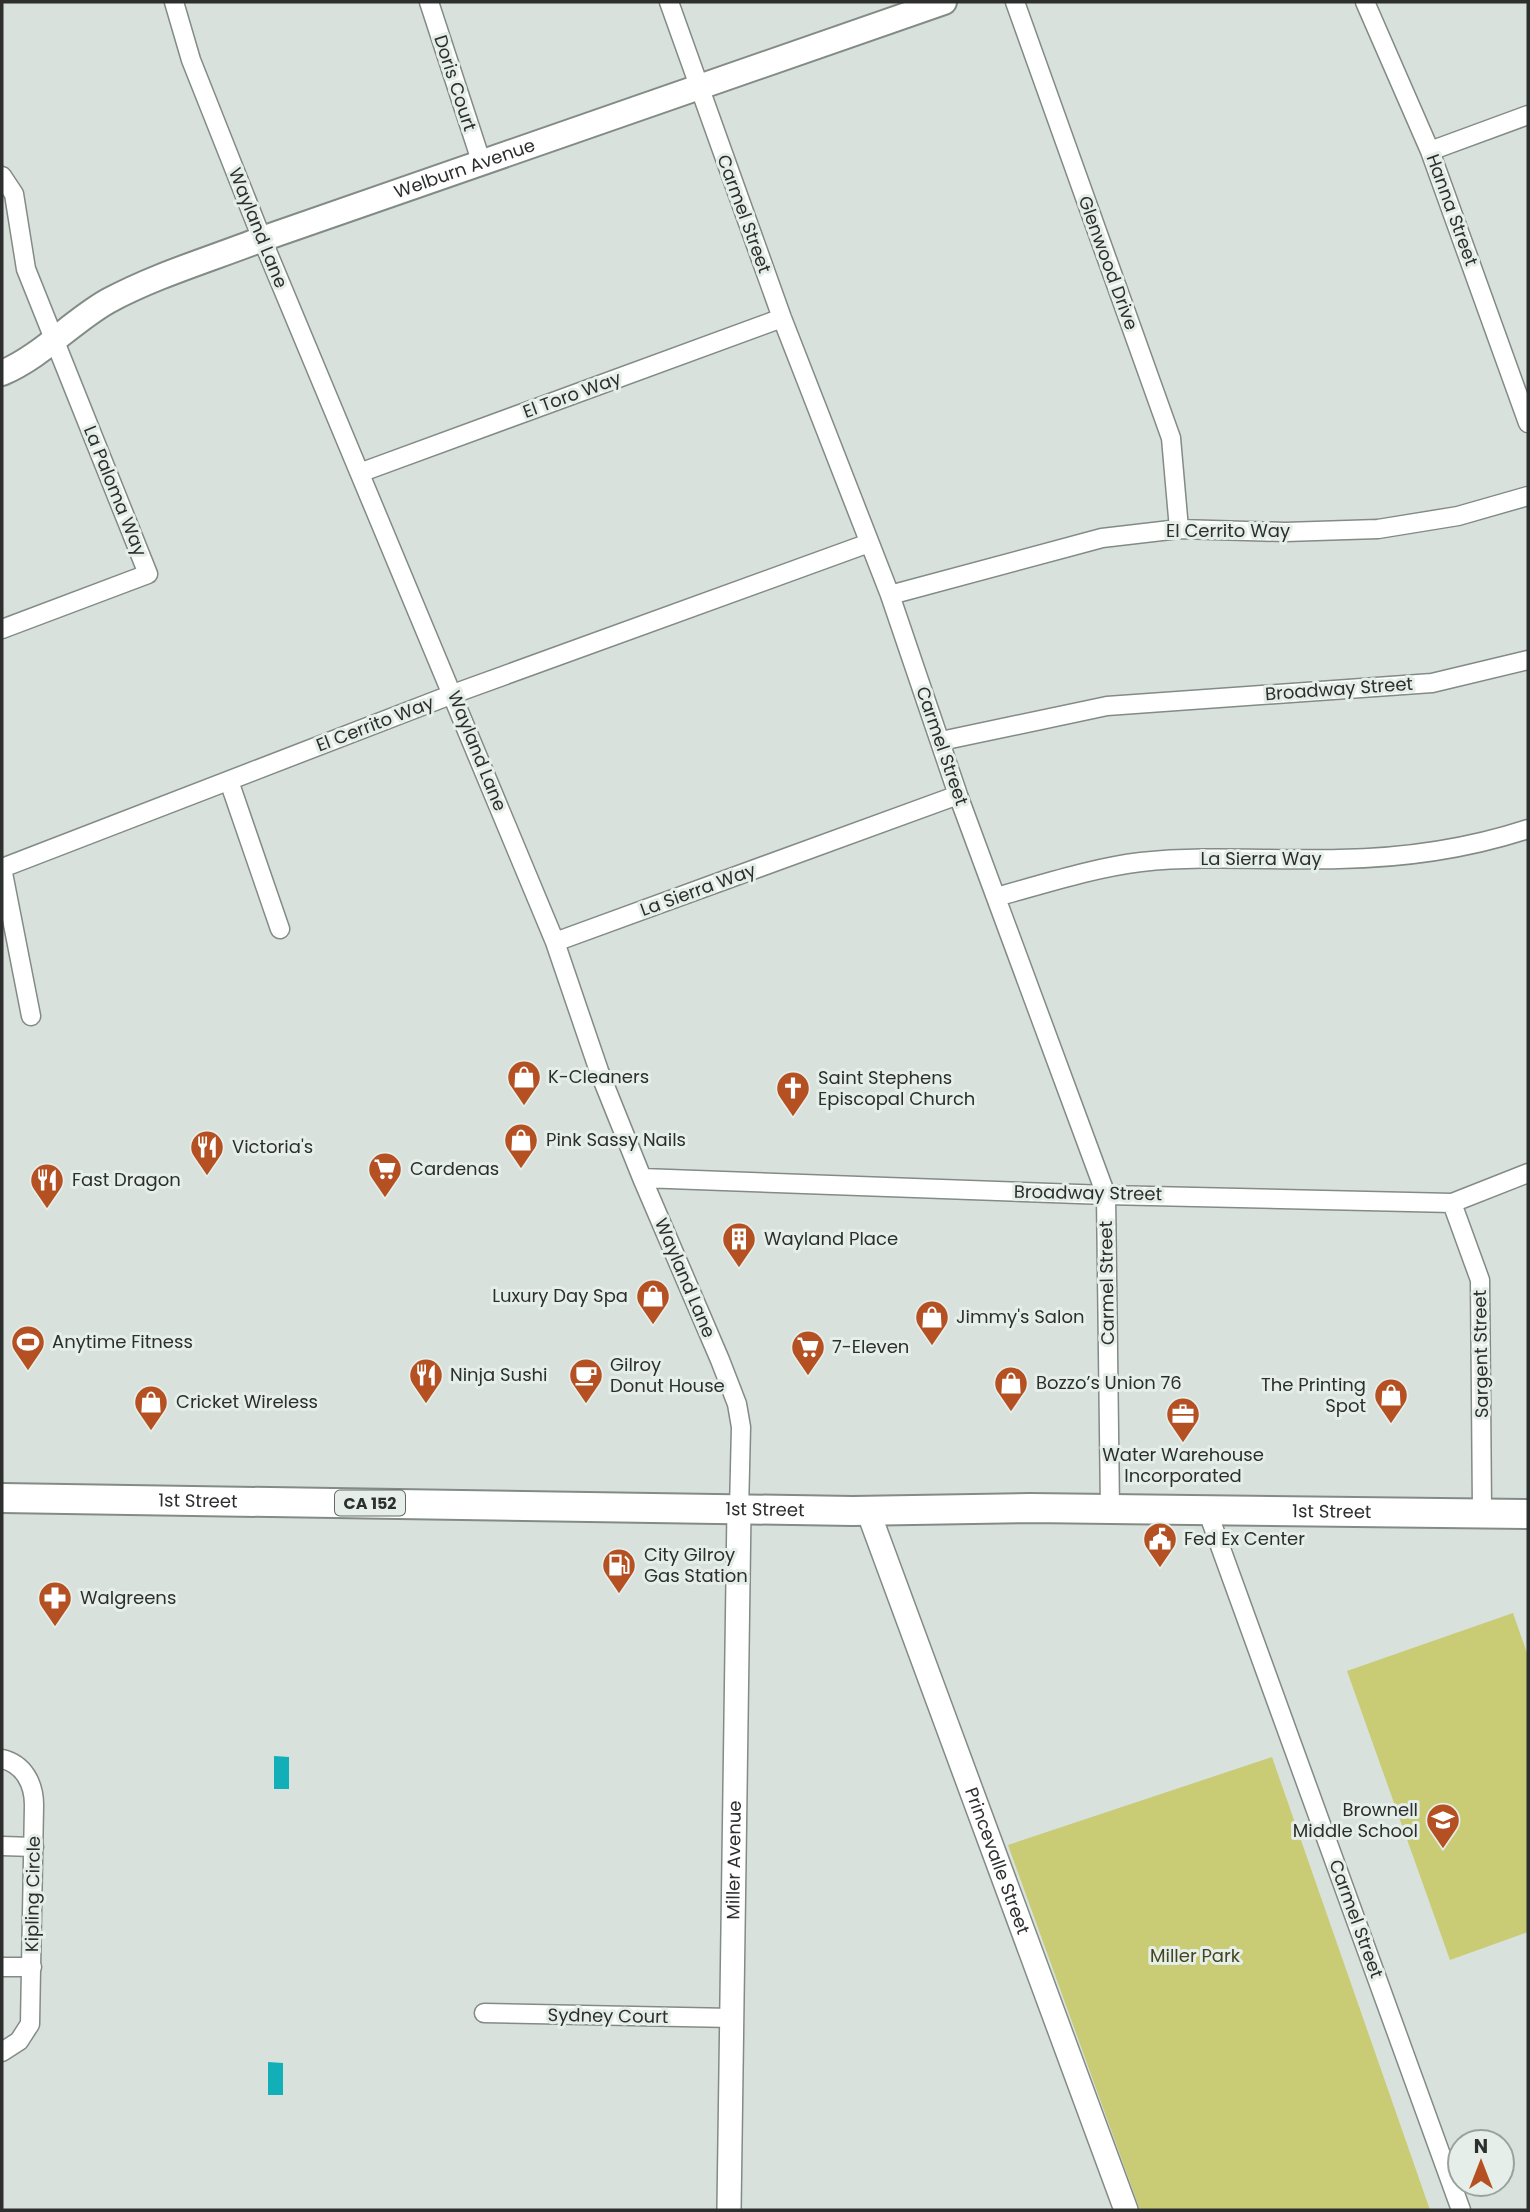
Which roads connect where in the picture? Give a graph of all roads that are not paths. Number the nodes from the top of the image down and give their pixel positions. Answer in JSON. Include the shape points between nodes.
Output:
{"nodes":[{"id":1,"x":174,"y":2,"type":"edge"},
{"id":2,"x":429,"y":2,"type":"edge"},
{"id":3,"x":668,"y":2,"type":"edge"},
{"id":4,"x":1016,"y":2,"type":"edge"},
{"id":5,"x":1369,"y":3,"type":"edge"},
{"id":6,"x":931,"y":4,"type":"edge"},
{"id":7,"x":698,"y":88,"type":"junction"},
{"id":8,"x":1528,"y":115,"type":"edge"},
{"id":9,"x":1430,"y":151,"type":"junction"},
{"id":10,"x":482,"y":164,"type":"junction"},
{"id":11,"x":2,"y":176,"type":"edge"},
{"id":12,"x":262,"y":239,"type":"junction"},
{"id":13,"x":782,"y":318,"type":"junction"},
{"id":14,"x":54,"y":341,"type":"junction"},
{"id":15,"x":2,"y":373,"type":"edge"},
{"id":16,"x":1528,"y":423,"type":"edge"},
{"id":17,"x":362,"y":472,"type":"junction"},
{"id":18,"x":1528,"y":496,"type":"edge"},
{"id":19,"x":1179,"y":528,"type":"junction"},
{"id":20,"x":869,"y":543,"type":"junction"},
{"id":21,"x":890,"y":595,"type":"junction"},
{"id":22,"x":2,"y":629,"type":"edge"},
{"id":23,"x":1528,"y":660,"type":"edge"},
{"id":24,"x":453,"y":694,"type":"junction"},
{"id":25,"x":941,"y":741,"type":"junction"},
{"id":26,"x":229,"y":781,"type":"junction"},
{"id":27,"x":958,"y":795,"type":"junction"},
{"id":28,"x":1528,"y":829,"type":"edge"},
{"id":29,"x":2,"y":868,"type":"edge"},
{"id":30,"x":996,"y":897,"type":"junction"},
{"id":31,"x":279,"y":929,"type":"dead end"},
{"id":32,"x":555,"y":942,"type":"junction"},
{"id":33,"x":31,"y":1016,"type":"dead end"},
{"id":34,"x":1528,"y":1173,"type":"edge"},
{"id":35,"x":642,"y":1178,"type":"junction"},
{"id":36,"x":1106,"y":1195,"type":"junction"},
{"id":37,"x":1452,"y":1203,"type":"junction"},
{"id":38,"x":2,"y":1498,"type":"edge"},
{"id":39,"x":1110,"y":1509,"type":"junction"},
{"id":40,"x":739,"y":1510,"type":"junction"},
{"id":41,"x":1207,"y":1510,"type":"junction"},
{"id":42,"x":868,"y":1511,"type":"junction"},
{"id":43,"x":1482,"y":1511,"type":"junction"},
{"id":44,"x":1528,"y":1514,"type":"edge"},
{"id":45,"x":2,"y":1759,"type":"edge"},
{"id":46,"x":2,"y":1846,"type":"edge"},
{"id":47,"x":34,"y":1847,"type":"junction"},
{"id":48,"x":2,"y":1967,"type":"edge"},
{"id":49,"x":32,"y":1967,"type":"junction"},
{"id":50,"x":484,"y":2013,"type":"dead end"},
{"id":51,"x":732,"y":2018,"type":"junction"},
{"id":52,"x":2,"y":2052,"type":"edge"},
{"id":53,"x":729,"y":2210,"type":"edge"},
{"id":54,"x":1126,"y":2210,"type":"edge"},
{"id":55,"x":1461,"y":2210,"type":"edge"}],
"edges":[{"from":1,"to":12,"type":"street","name":"Wayland Lane","via":[[191,61]]},
{"from":2,"to":10,"type":"street","name":"Doris Court"},
{"from":3,"to":7,"type":"street","name":"Carmel Street"},
{"from":4,"to":19,"type":"street","name":"Glenwood Drive","via":[[1171,438]]},
{"from":5,"to":9,"type":"street","name":"Hanna Street"},
{"from":6,"to":7,"type":"main road","name":"Welburn Avenue"},
{"from":7,"to":10,"type":"main road","name":"Welburn Avenue"},
{"from":7,"to":13,"type":"street","name":"Carmel Street"},
{"from":8,"to":9,"type":"street"},
{"from":9,"to":16,"type":"street","name":"Hanna Street"},
{"from":10,"to":12,"type":"main road","name":"Welburn Avenue"},
{"from":11,"to":14,"type":"street","via":[[14,194],[26,269]]},
{"from":12,"to":14,"type":"main road","name":"Welburn Avenue","via":[[108,302]]},
{"from":12,"to":17,"type":"street","name":"Wayland Lane"},
{"from":13,"to":17,"type":"street","name":"El Toro Way"},
{"from":13,"to":20,"type":"street","name":"Carmel Street"},
{"from":14,"to":15,"type":"main road","name":"Welburn Avenue"},
{"from":14,"to":22,"type":"street","name":"La Paloma Way","via":[[148,574]]},
{"from":17,"to":24,"type":"street","name":"Wayland Lane"},
{"from":18,"to":19,"type":"street","name":"El Cerrito Way","via":[[1458,516],[1378,529]]},
{"from":19,"to":21,"type":"street","name":"El Cerrito Way","via":[[1102,538]]},
{"from":20,"to":21,"type":"street","name":"Carmel Street"},
{"from":20,"to":24,"type":"street","name":"El Cerrito Way"},
{"from":21,"to":25,"type":"street","name":"Carmel Street"},
{"from":23,"to":25,"type":"street","name":"Broadway Street","via":[[1432,683],[1107,706]]},
{"from":24,"to":26,"type":"street","name":"El Cerrito Way"},
{"from":24,"to":32,"type":"street","name":"Wayland Lane"},
{"from":25,"to":27,"type":"street","name":"Carmel Street"},
{"from":26,"to":29,"type":"street","name":"El Cerrito Way"},
{"from":26,"to":31,"type":"street"},
{"from":27,"to":30,"type":"street","name":"Carmel Street"},
{"from":27,"to":32,"type":"street","name":"La Sierra Way"},
{"from":28,"to":30,"type":"street","name":"La Sierra Way","via":[[1492,841],[1418,854],[1140,862]]},
{"from":29,"to":33,"type":"street"},
{"from":30,"to":36,"type":"street","name":"Carmel Street"},
{"from":32,"to":35,"type":"street","name":"Wayland Lane"},
{"from":34,"to":37,"type":"street","name":"Broadway Street"},
{"from":35,"to":36,"type":"street","name":"Broadway Street"},
{"from":35,"to":40,"type":"street","name":"Wayland Lane","via":[[737,1404],[741,1427]]},
{"from":36,"to":37,"type":"street","name":"Broadway Street"},
{"from":36,"to":39,"type":"street","name":"Carmel Street"},
{"from":37,"to":43,"type":"street","name":"Sargent Street","via":[[1480,1280]]},
{"from":38,"to":40,"type":"main road","name":"1st Street","number":"CA 152"},
{"from":39,"to":41,"type":"main road","name":"1st Street","number":"CA 152"},
{"from":39,"to":42,"type":"main road","name":"1st Street","number":"CA 152"},
{"from":40,"to":42,"type":"main road","name":"1st Street","number":"CA 152"},
{"from":40,"to":51,"type":"street","name":"Miller Avenue"},
{"from":41,"to":43,"type":"main road","name":"1st Street","number":"CA 152"},
{"from":41,"to":55,"type":"street","name":"Carmel Street"},
{"from":42,"to":54,"type":"street","name":"Princevalle Street"},
{"from":43,"to":44,"type":"main road","name":"1st Street","number":"CA 152"},
{"from":45,"to":47,"type":"street","name":"Kipling Circle","via":[[16,1765],[32,1786]]},
{"from":46,"to":47,"type":"street"},
{"from":47,"to":49,"type":"street","name":"Kipling Circle"},
{"from":48,"to":49,"type":"street"},
{"from":49,"to":52,"type":"street","name":"Kipling Circle","via":[[30,2024],[19,2041]]},
{"from":50,"to":51,"type":"street","name":"Sydney Court"},
{"from":51,"to":53,"type":"street","name":"Miller Avenue"}]}
